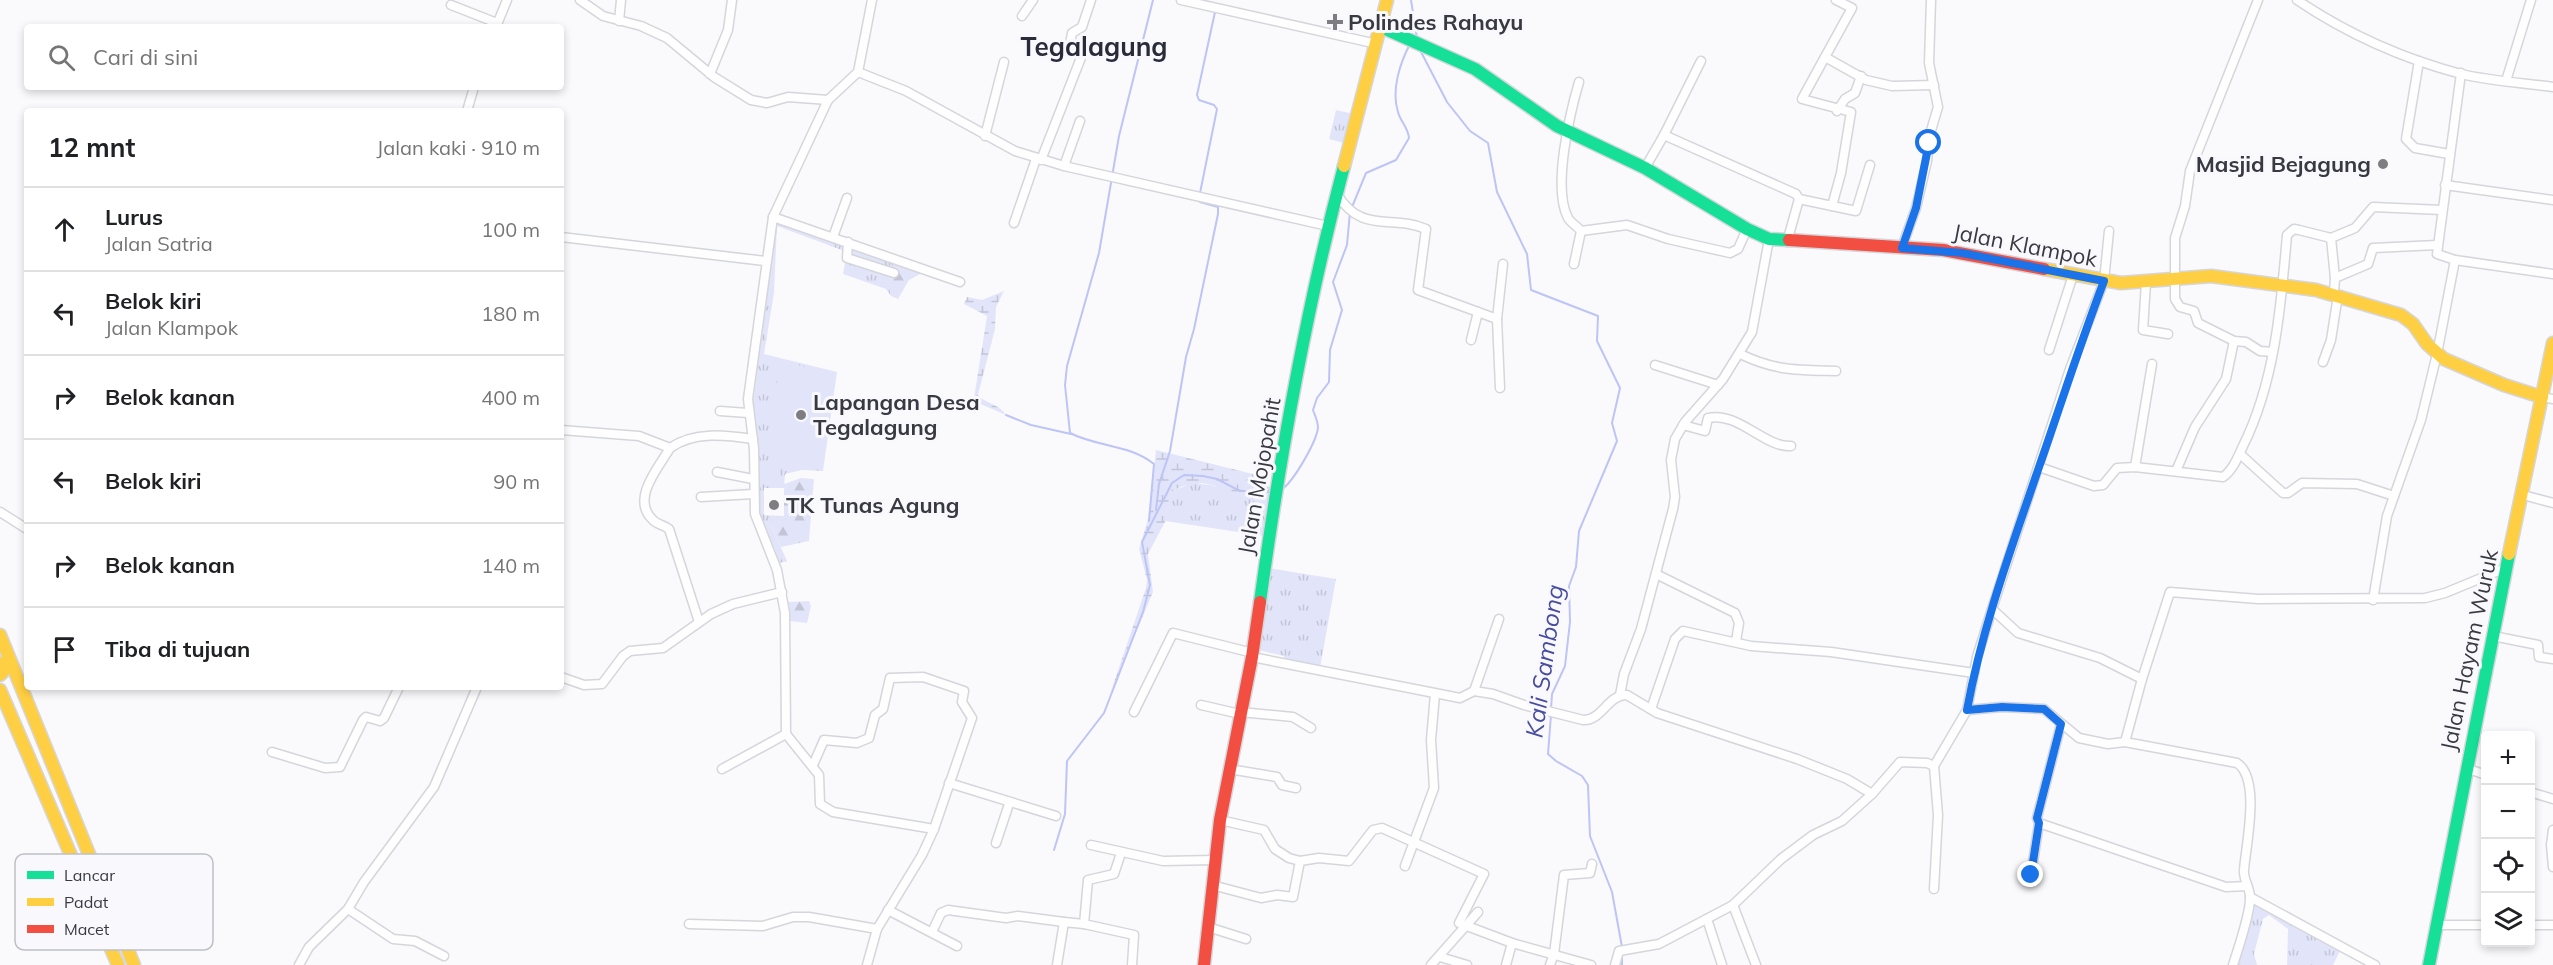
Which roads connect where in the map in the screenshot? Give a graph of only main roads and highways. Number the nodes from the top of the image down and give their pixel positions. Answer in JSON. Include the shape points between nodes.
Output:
{"nodes":[{"id":1,"x":1387,"y":0,"type":"edge"},
{"id":2,"x":1381,"y":27,"type":"junction"},
{"id":3,"x":2553,"y":343,"type":"edge"},
{"id":4,"x":2548,"y":398,"type":"edge"},
{"id":5,"x":0,"y":635,"type":"edge"},
{"id":6,"x":0,"y":663,"type":"edge"},
{"id":7,"x":0,"y":675,"type":"edge"},
{"id":8,"x":22,"y":688,"type":"junction"},
{"id":9,"x":0,"y":690,"type":"edge"},
{"id":10,"x":37,"y":778,"type":"junction"},
{"id":11,"x":70,"y":854,"type":"edge"},
{"id":12,"x":89,"y":854,"type":"edge"},
{"id":13,"x":112,"y":950,"type":"edge"},
{"id":14,"x":128,"y":950,"type":"edge"},
{"id":15,"x":118,"y":965,"type":"edge"},
{"id":16,"x":134,"y":965,"type":"edge"},
{"id":17,"x":1204,"y":965,"type":"edge"},
{"id":18,"x":2429,"y":965,"type":"edge"}],
"edges":[{"from":1,"to":2,"type":"main road","name":"Jalan Mojopahit"},
{"from":2,"to":4,"type":"main road","name":"Jalan Klampok","via":[[1475,69],[1568,133],[1645,168],[1769,239],[1962,253],[2104,281],[2211,276],[2283,283],[2336,294],[2408,319],[2437,354],[2467,371]]},
{"from":2,"to":17,"type":"main road","name":"Jalan Mojopahit","via":[[1328,226],[1276,483],[1252,655],[1220,820]]},
{"from":3,"to":4,"type":"main road","name":"Jalan Hayam Wuruk"},
{"from":4,"to":18,"type":"main road","name":"Jalan Hayam Wuruk","via":[[2493,636]]},
{"from":5,"to":8,"type":"main road"},
{"from":6,"to":7,"type":"main road"},
{"from":8,"to":10,"type":"main road","via":[[15,679],[9,680],[40,759]]},
{"from":8,"to":12,"type":"main road"},
{"from":9,"to":10,"type":"main road"},
{"from":10,"to":11,"type":"main road"},
{"from":13,"to":15,"type":"main road"},
{"from":14,"to":16,"type":"main road"}]}
